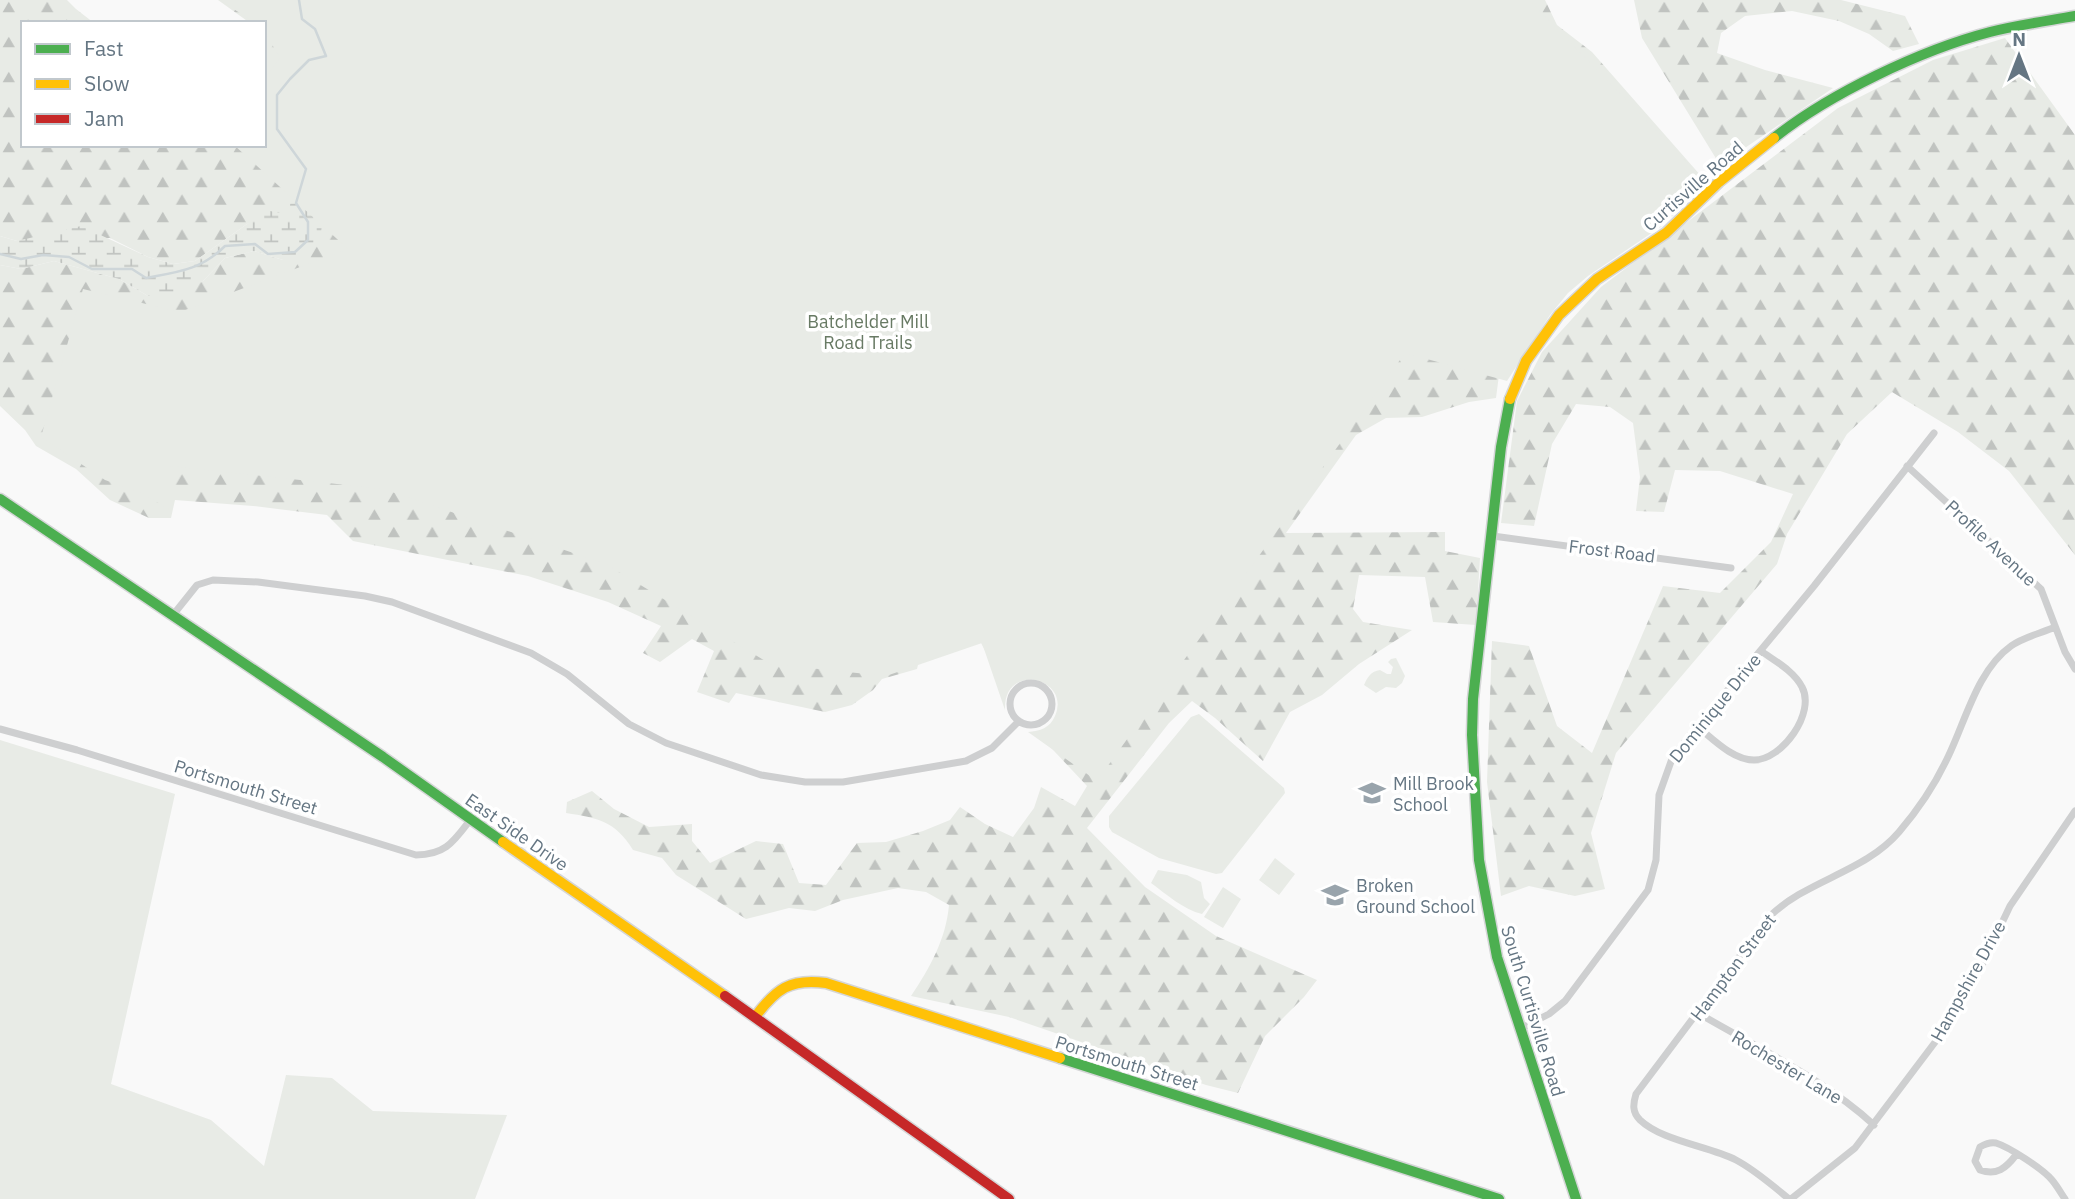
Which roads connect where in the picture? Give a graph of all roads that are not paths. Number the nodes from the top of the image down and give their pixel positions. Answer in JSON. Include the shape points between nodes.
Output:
{"nodes":[{"id":1,"x":2075,"y":16,"type":"edge"},
{"id":2,"x":1934,"y":433,"type":"dead end"},
{"id":3,"x":1908,"y":466,"type":"junction"},
{"id":4,"x":0,"y":499,"type":"edge"},
{"id":5,"x":1493,"y":536,"type":"junction"},
{"id":6,"x":1731,"y":568,"type":"dead end"},
{"id":7,"x":173,"y":615,"type":"junction"},
{"id":8,"x":2056,"y":628,"type":"junction"},
{"id":9,"x":1761,"y":651,"type":"junction"},
{"id":10,"x":2075,"y":669,"type":"edge"},
{"id":11,"x":1019,"y":721,"type":"junction"},
{"id":12,"x":1698,"y":727,"type":"junction"},
{"id":13,"x":0,"y":729,"type":"edge"},
{"id":14,"x":2075,"y":811,"type":"edge"},
{"id":15,"x":471,"y":819,"type":"junction"},
{"id":16,"x":1698,"y":1013,"type":"junction"},
{"id":17,"x":755,"y":1017,"type":"junction"},
{"id":18,"x":1520,"y":1029,"type":"junction"},
{"id":19,"x":1874,"y":1125,"type":"junction"},
{"id":20,"x":2016,"y":1155,"type":"junction"},
{"id":21,"x":1009,"y":1199,"type":"edge"},
{"id":22,"x":1499,"y":1199,"type":"edge"},
{"id":23,"x":1576,"y":1199,"type":"edge"},
{"id":24,"x":1790,"y":1199,"type":"edge"},
{"id":25,"x":2065,"y":1199,"type":"edge"}],
"edges":[{"from":1,"to":5,"type":"street","name":"Curtisville Road","via":[[1964,40],[1890,69],[1813,111],[1719,182],[1665,233],[1578,295],[1537,345],[1513,387],[1504,426]]},
{"from":2,"to":3,"type":"street","name":"Dominique Drive"},
{"from":3,"to":8,"type":"street","name":"Profile Avenue","via":[[2034,581],[2046,598]]},
{"from":3,"to":9,"type":"street","name":"Dominique Drive"},
{"from":4,"to":7,"type":"street","name":"East Side Drive"},
{"from":5,"to":6,"type":"street","name":"Frost Road"},
{"from":5,"to":18,"type":"street","name":"South Curtisville Road","via":[[1472,736],[1481,878],[1497,957]]},
{"from":7,"to":11,"type":"street","via":[[197,585],[213,580],[258,582],[392,602],[531,653],[654,738],[787,780],[843,782],[966,761],[992,748]]},
{"from":7,"to":15,"type":"street","name":"East Side Drive"},
{"from":8,"to":10,"type":"street","name":"Profile Avenue"},
{"from":8,"to":16,"type":"street","name":"Hampton Street","via":[[2013,644],[1997,658],[1932,787],[1899,833],[1871,855],[1779,908]]},
{"from":9,"to":12,"type":"street","name":"Dominique Drive"},
{"from":9,"to":12,"type":"street","via":[[1796,677],[1805,693],[1804,716],[1782,746],[1764,758],[1743,758]]},
{"from":11,"to":11,"type":"street","via":[[1036,724],[1050,714],[1051,697],[1045,688],[1028,683],[1013,694],[1010,705]]},
{"from":12,"to":18,"type":"street","name":"Dominique Drive","via":[[1673,756],[1662,782],[1655,870],[1643,900],[1564,1002]]},
{"from":13,"to":15,"type":"street","name":"Portsmouth Street","via":[[416,855],[444,849]]},
{"from":14,"to":19,"type":"street","name":"Hampshire Drive","via":[[2010,906],[1942,1033]]},
{"from":15,"to":17,"type":"street","name":"East Side Drive"},
{"from":16,"to":19,"type":"street","name":"Rochester Lane","via":[[1819,1084]]},
{"from":16,"to":24,"type":"street","name":"Hampton Street","via":[[1636,1094],[1634,1113],[1656,1130],[1737,1161]]},
{"from":17,"to":21,"type":"street","name":"East Side Drive"},
{"from":17,"to":22,"type":"street","name":"Portsmouth Street","via":[[786,985],[805,980],[826,983]]},
{"from":18,"to":23,"type":"street","name":"South Curtisville Road"},
{"from":19,"to":24,"type":"street","name":"Hampshire Drive","via":[[1855,1148]]},
{"from":20,"to":20,"type":"street","via":[[1989,1143],[1980,1147],[1975,1161],[1980,1170],[1995,1172]]},
{"from":20,"to":25,"type":"street","via":[[2048,1175]]}]}
